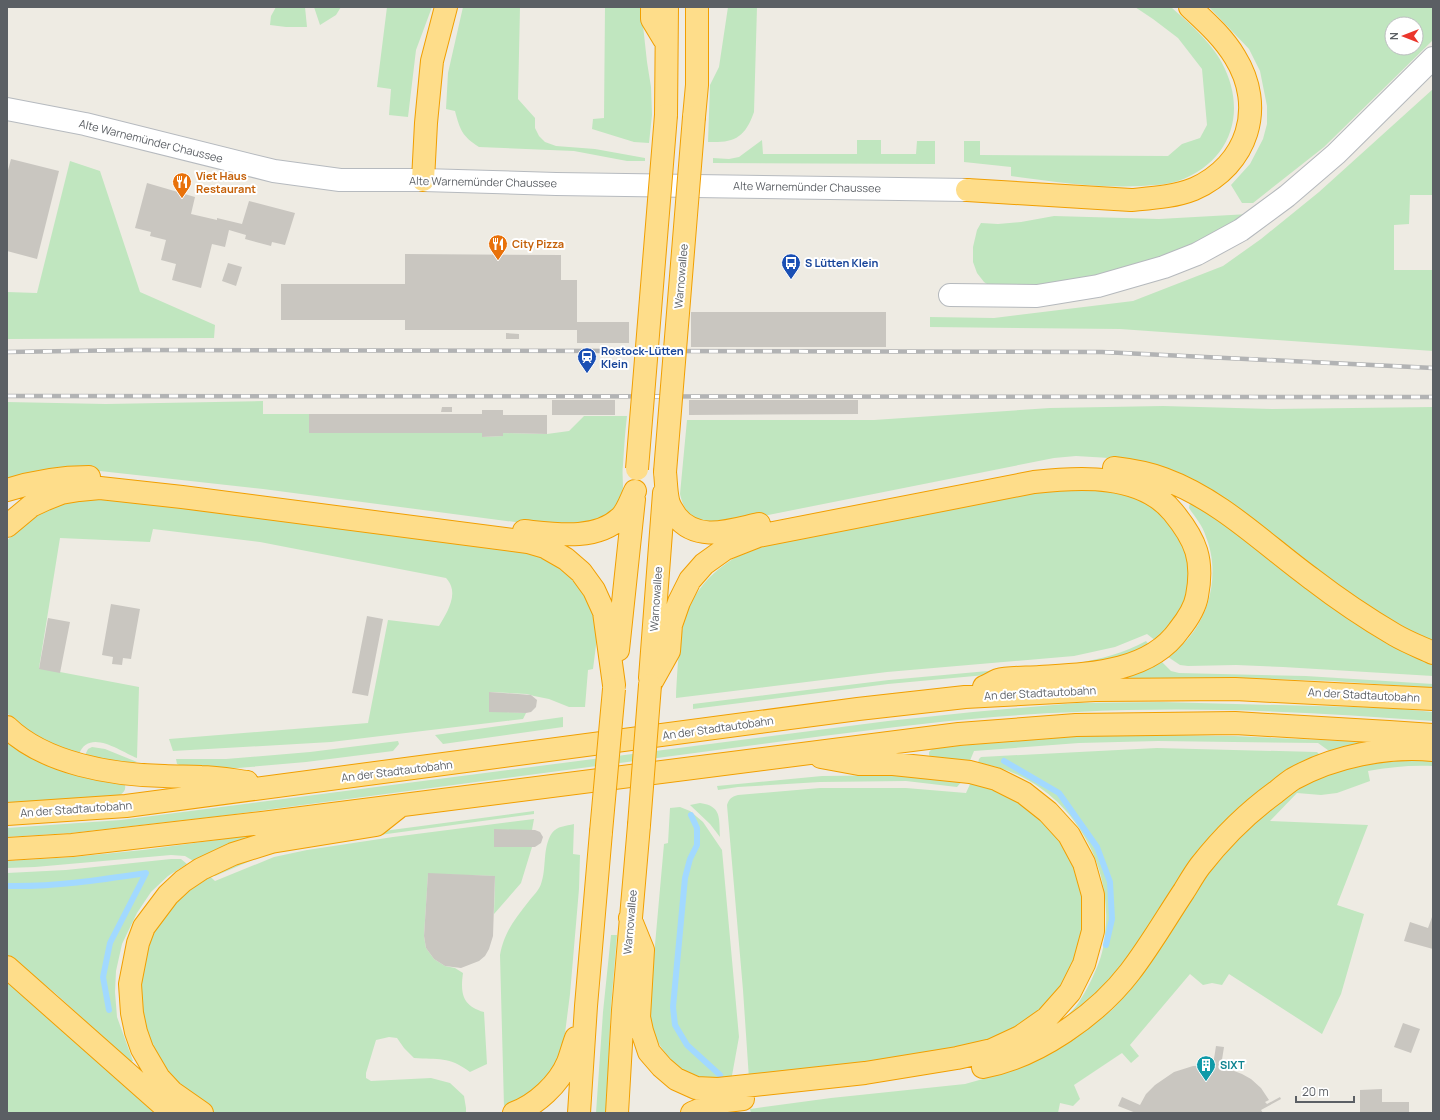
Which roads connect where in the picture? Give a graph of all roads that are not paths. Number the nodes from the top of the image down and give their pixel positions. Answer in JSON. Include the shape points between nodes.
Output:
{"nodes":[{"id":1,"x":446,"y":7,"type":"edge"},
{"id":2,"x":652,"y":7,"type":"edge"},
{"id":3,"x":667,"y":7,"type":"edge"},
{"id":4,"x":697,"y":7,"type":"edge"},
{"id":5,"x":713,"y":7,"type":"edge"},
{"id":6,"x":1190,"y":7,"type":"edge"},
{"id":7,"x":668,"y":45,"type":"junction"},
{"id":8,"x":1433,"y":58,"type":"edge"},
{"id":9,"x":697,"y":85,"type":"junction"},
{"id":10,"x":7,"y":109,"type":"edge"},
{"id":11,"x":423,"y":180,"type":"junction"},
{"id":12,"x":967,"y":190,"type":"joint"},
{"id":13,"x":950,"y":295,"type":"dead end"},
{"id":14,"x":665,"y":472,"type":"junction"},
{"id":15,"x":7,"y":490,"type":"edge"},
{"id":16,"x":635,"y":491,"type":"junction"},
{"id":17,"x":7,"y":526,"type":"edge"},
{"id":18,"x":1433,"y":653,"type":"edge"},
{"id":19,"x":650,"y":685,"type":"junction"},
{"id":20,"x":614,"y":687,"type":"junction"},
{"id":21,"x":965,"y":697,"type":"junction"},
{"id":22,"x":1433,"y":699,"type":"edge"},
{"id":23,"x":7,"y":727,"type":"edge"},
{"id":24,"x":1433,"y":735,"type":"edge"},
{"id":25,"x":1433,"y":750,"type":"edge"},
{"id":26,"x":800,"y":753,"type":"junction"},
{"id":27,"x":278,"y":786,"type":"junction"},
{"id":28,"x":400,"y":806,"type":"junction"},
{"id":29,"x":7,"y":814,"type":"edge"},
{"id":30,"x":7,"y":849,"type":"edge"},
{"id":31,"x":630,"y":918,"type":"junction"},
{"id":32,"x":7,"y":967,"type":"edge"},
{"id":33,"x":586,"y":1006,"type":"junction"},
{"id":34,"x":172,"y":1113,"type":"edge"},
{"id":35,"x":202,"y":1113,"type":"edge"},
{"id":36,"x":514,"y":1113,"type":"edge"},
{"id":37,"x":579,"y":1113,"type":"edge"},
{"id":38,"x":617,"y":1113,"type":"edge"},
{"id":39,"x":692,"y":1113,"type":"edge"}],
"edges":[{"from":1,"to":11,"type":"highway","via":[[432,61]]},
{"from":2,"to":7,"type":"highway","via":[[652,19]]},
{"from":3,"to":7,"type":"highway"},
{"from":4,"to":9,"type":"highway"},
{"from":5,"to":9,"type":"highway"},
{"from":6,"to":12,"type":"highway","via":[[1236,58],[1249,91],[1250,121],[1242,146],[1216,177],[1176,195],[1131,200]]},
{"from":7,"to":16,"type":"highway","bridge":true,"via":[[666,115]]},
{"from":8,"to":13,"type":"street","via":[[1336,154],[1287,196],[1242,230],[1197,254],[1164,267],[1098,286],[1038,296]]},
{"from":9,"to":14,"type":"highway","name":"Warnowallee","bridge":true},
{"from":10,"to":11,"type":"street","name":"Alte Warnemünder Chaussee","via":[[85,124],[274,171],[340,180]]},
{"from":11,"to":12,"type":"street","name":"Alte Warnemünder Chaussee"},
{"from":14,"to":18,"type":"highway","via":[[672,511],[682,523],[703,533],[722,532],[1021,472],[1063,466],[1098,465],[1128,470],[1164,479],[1201,497],[1225,512],[1357,611],[1395,635]]},
{"from":14,"to":19,"type":"highway","name":"Warnowallee"},
{"from":15,"to":16,"type":"highway","via":[[43,480],[99,477],[558,535],[580,534],[610,526],[622,517]]},
{"from":16,"to":20,"type":"highway"},
{"from":17,"to":20,"type":"highway","via":[[31,506],[46,498],[67,492],[100,488],[479,535],[545,547],[566,559],[581,572],[594,590],[604,612]]},
{"from":19,"to":21,"type":"highway","via":[[669,651],[672,625],[679,602],[690,580],[704,564],[725,549],[758,536],[1065,478],[1100,479],[1128,484],[1151,494],[1169,506],[1191,536],[1200,570],[1196,600],[1188,619],[1175,637],[1159,650],[1135,663],[1111,670],[999,680]]},
{"from":19,"to":31,"type":"highway","name":"Warnowallee","bridge":true},
{"from":20,"to":33,"type":"highway","bridge":true},
{"from":21,"to":22,"type":"highway","name":"An der Stadtautobahn","via":[[1095,690],[1235,689]]},
{"from":21,"to":27,"type":"highway","name":"An der Stadtautobahn"},
{"from":23,"to":27,"type":"highway","via":[[32,746],[98,769]]},
{"from":24,"to":26,"type":"highway","via":[[1235,724],[1076,725],[959,734]]},
{"from":25,"to":39,"type":"highway","via":[[1388,751],[1330,762],[1292,780],[1264,800],[1227,835],[1200,867],[1130,972],[1103,1002],[1067,1031],[1025,1054],[990,1066],[959,1071],[718,1102]]},
{"from":26,"to":28,"type":"highway"},
{"from":26,"to":31,"type":"highway","via":[[859,764],[893,764],[970,772],[996,779],[1024,793],[1048,812],[1069,836],[1084,862],[1093,895],[1093,931],[1084,964],[1070,992],[1046,1018],[1020,1038],[992,1050],[957,1058],[841,1075],[718,1089],[696,1088],[676,1079],[650,1052],[639,1017],[643,950]]},
{"from":27,"to":29,"type":"highway","name":"An der Stadtautobahn","via":[[126,806]]},
{"from":28,"to":30,"type":"highway","via":[[72,845]]},
{"from":28,"to":35,"type":"highway","via":[[376,825],[270,842],[201,869],[168,895],[144,927],[138,943],[130,984],[136,1032],[142,1049],[159,1078],[172,1092]]},
{"from":31,"to":38,"type":"highway","name":"Warnowallee"},
{"from":32,"to":34,"type":"highway"},
{"from":33,"to":36,"type":"highway","via":[[568,1063],[559,1078],[543,1096]]},
{"from":33,"to":37,"type":"highway"}]}
